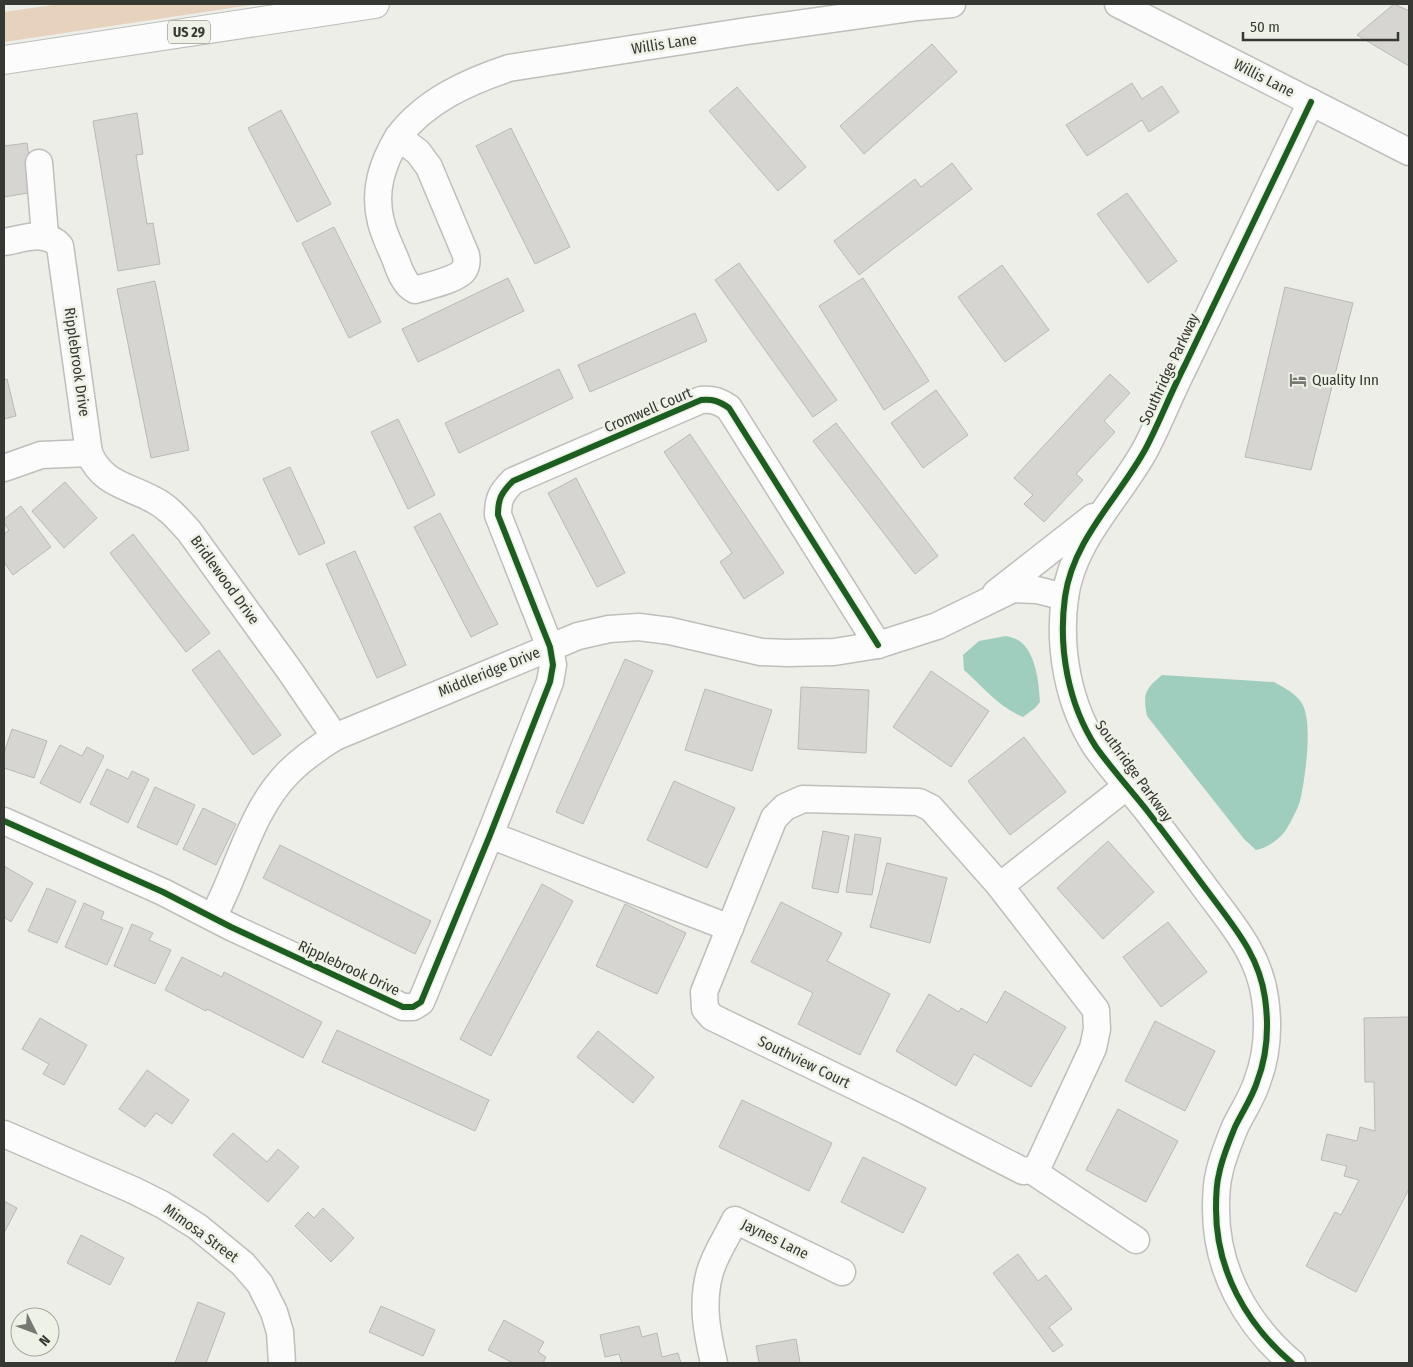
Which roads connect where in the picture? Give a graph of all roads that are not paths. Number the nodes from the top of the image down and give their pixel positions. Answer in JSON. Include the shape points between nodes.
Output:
{"nodes":[{"id":1,"x":375,"y":4,"type":"edge"},
{"id":2,"x":952,"y":4,"type":"edge"},
{"id":3,"x":1118,"y":4,"type":"edge"},
{"id":4,"x":4,"y":60,"type":"edge"},
{"id":5,"x":1311,"y":102,"type":"junction"},
{"id":6,"x":398,"y":137,"type":"junction"},
{"id":7,"x":1409,"y":152,"type":"edge"},
{"id":8,"x":39,"y":162,"type":"dead end"},
{"id":9,"x":45,"y":236,"type":"junction"},
{"id":10,"x":4,"y":242,"type":"edge"},
{"id":11,"x":89,"y":453,"type":"junction"},
{"id":12,"x":4,"y":468,"type":"edge"},
{"id":13,"x":1111,"y":502,"type":"junction"},
{"id":14,"x":1065,"y":597,"type":"junction"},
{"id":15,"x":974,"y":609,"type":"junction"},
{"id":16,"x":878,"y":645,"type":"junction"},
{"id":17,"x":550,"y":647,"type":"junction"},
{"id":18,"x":335,"y":737,"type":"junction"},
{"id":19,"x":1127,"y":786,"type":"junction"},
{"id":20,"x":4,"y":821,"type":"edge"},
{"id":21,"x":490,"y":835,"type":"junction"},
{"id":22,"x":1000,"y":886,"type":"junction"},
{"id":23,"x":212,"y":917,"type":"junction"},
{"id":24,"x":730,"y":928,"type":"junction"},
{"id":25,"x":4,"y":1134,"type":"edge"},
{"id":26,"x":1031,"y":1170,"type":"junction"},
{"id":27,"x":1136,"y":1240,"type":"dead end"},
{"id":28,"x":842,"y":1272,"type":"dead end"},
{"id":29,"x":282,"y":1363,"type":"edge"},
{"id":30,"x":714,"y":1363,"type":"edge"},
{"id":31,"x":1292,"y":1363,"type":"edge"}],
"edges":[{"from":1,"to":4,"type":"highway","number":"US 29"},
{"from":2,"to":6,"type":"street","name":"Willis Lane","via":[[747,31],[509,68],[450,92],[425,110]]},
{"from":3,"to":5,"type":"street","name":"Willis Lane"},
{"from":5,"to":7,"type":"street","name":"Willis Lane"},
{"from":5,"to":13,"type":"street","name":"Southridge Parkway","via":[[1147,446]]},
{"from":6,"to":6,"type":"street","name":"Willis Lane","via":[[382,171],[379,208],[398,267],[409,287],[415,290],[463,272],[467,264],[429,167],[418,152]]},
{"from":8,"to":9,"type":"street"},
{"from":9,"to":10,"type":"street"},
{"from":9,"to":11,"type":"street","name":"Ripplebrook Drive","via":[[54,239],[62,252]]},
{"from":11,"to":12,"type":"street","via":[[41,455]]},
{"from":11,"to":18,"type":"street","name":"Bridlewood Drive","via":[[104,476],[154,500],[189,530]]},
{"from":13,"to":14,"type":"street","name":"Southridge Parkway","via":[[1083,544],[1072,567]]},
{"from":13,"to":15,"type":"street"},
{"from":14,"to":15,"type":"street","name":"Middleridge Drive","via":[[1038,590],[1013,589]]},
{"from":14,"to":19,"type":"street","name":"Southridge Parkway","via":[[1064,665],[1073,698],[1096,746]]},
{"from":15,"to":16,"type":"street","name":"Middleridge Drive","via":[[938,626]]},
{"from":16,"to":17,"type":"street","name":"Middleridge Drive","via":[[834,652],[761,652],[639,627],[593,632]]},
{"from":16,"to":17,"type":"street","name":"Cromwell Court","via":[[729,408],[712,399],[701,400],[513,481],[504,490],[498,502],[498,515]]},
{"from":17,"to":18,"type":"street","name":"Middleridge Drive"},
{"from":17,"to":21,"type":"street","name":"Ripplebrook Drive","via":[[553,665],[550,682]]},
{"from":18,"to":23,"type":"street","name":"Middleridge Drive","via":[[311,752],[270,795]]},
{"from":19,"to":22,"type":"street"},
{"from":19,"to":31,"type":"street","name":"Southridge Parkway","via":[[1247,945],[1258,971],[1265,998],[1267,1036],[1264,1058],[1257,1084],[1236,1126],[1219,1172],[1216,1222],[1230,1283],[1258,1329]]},
{"from":20,"to":23,"type":"street","name":"Ripplebrook Drive"},
{"from":21,"to":23,"type":"street","name":"Ripplebrook Drive","via":[[421,1002],[412,1007],[403,1007]]},
{"from":21,"to":24,"type":"street"},
{"from":22,"to":24,"type":"street","name":"Southview Court","via":[[931,808],[919,802],[803,798],[785,806],[774,818]]},
{"from":22,"to":26,"type":"street","name":"Southview Court","via":[[1096,1010],[1094,1048],[1038,1166]]},
{"from":24,"to":26,"type":"street","name":"Southview Court","via":[[704,992],[705,1009],[712,1017],[1023,1171]]},
{"from":25,"to":29,"type":"street","name":"Mimosa Street","via":[[163,1205],[198,1227],[243,1264],[260,1284],[274,1312],[280,1332]]},
{"from":26,"to":27,"type":"street"},
{"from":28,"to":30,"type":"street","name":"Jaynes Lane","via":[[735,1220],[710,1270],[706,1290],[707,1333]]}]}
